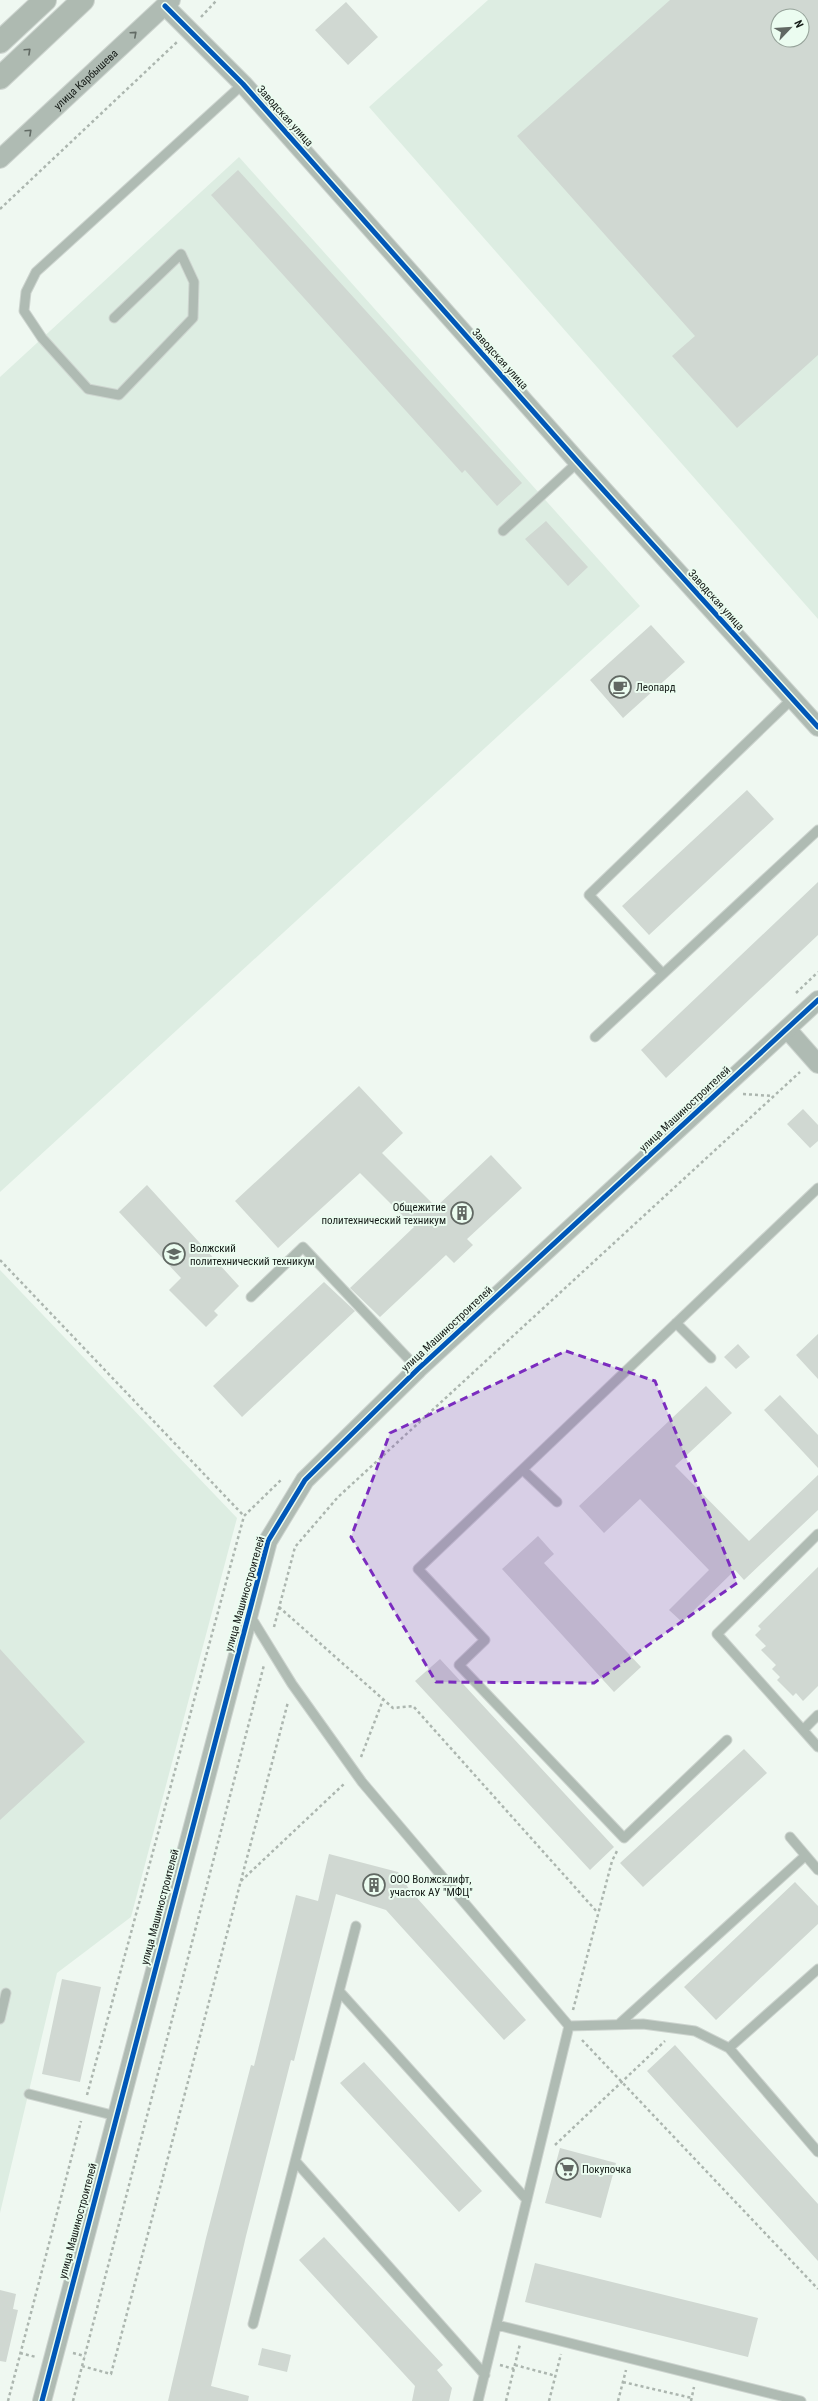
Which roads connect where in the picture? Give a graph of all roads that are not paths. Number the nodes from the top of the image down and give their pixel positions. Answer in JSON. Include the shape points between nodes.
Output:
{"nodes":[{"id":1,"x":45,"y":0,"type":"edge"},
{"id":2,"x":83,"y":0,"type":"edge"},
{"id":3,"x":168,"y":3,"type":"edge"},
{"id":4,"x":0,"y":42,"type":"edge"},
{"id":5,"x":0,"y":78,"type":"edge"},
{"id":6,"x":243,"y":84,"type":"junction"},
{"id":7,"x":0,"y":159,"type":"edge"},
{"id":8,"x":114,"y":318,"type":"dead end"},
{"id":9,"x":578,"y":462,"type":"junction"},
{"id":10,"x":503,"y":531,"type":"dead end"},
{"id":11,"x":792,"y":698,"type":"junction"},
{"id":12,"x":818,"y":727,"type":"edge"},
{"id":13,"x":818,"y":830,"type":"edge"},
{"id":14,"x":663,"y":974,"type":"junction"},
{"id":15,"x":818,"y":1000,"type":"edge"},
{"id":16,"x":787,"y":1029,"type":"junction"},
{"id":17,"x":595,"y":1037,"type":"dead end"},
{"id":18,"x":816,"y":1061,"type":"edge"},
{"id":19,"x":818,"y":1188,"type":"edge"},
{"id":20,"x":251,"y":1296,"type":"dead end"},
{"id":21,"x":676,"y":1323,"type":"junction"},
{"id":22,"x":710,"y":1358,"type":"dead end"},
{"id":23,"x":418,"y":1369,"type":"junction"},
{"id":24,"x":522,"y":1470,"type":"junction"},
{"id":25,"x":557,"y":1502,"type":"dead end"},
{"id":26,"x":818,"y":1534,"type":"edge"},
{"id":27,"x":249,"y":1613,"type":"junction"},
{"id":28,"x":818,"y":1715,"type":"edge"},
{"id":29,"x":803,"y":1730,"type":"junction"},
{"id":30,"x":727,"y":1740,"type":"dead end"},
{"id":31,"x":818,"y":1747,"type":"edge"},
{"id":32,"x":790,"y":1837,"type":"dead end"},
{"id":33,"x":805,"y":1856,"type":"junction"},
{"id":34,"x":818,"y":1870,"type":"edge"},
{"id":35,"x":356,"y":1926,"type":"dead end"},
{"id":36,"x":818,"y":1969,"type":"edge"},
{"id":37,"x":340,"y":1992,"type":"junction"},
{"id":38,"x":6,"y":1993,"type":"dead end"},
{"id":39,"x":0,"y":2019,"type":"edge"},
{"id":40,"x":619,"y":2024,"type":"junction"},
{"id":41,"x":569,"y":2026,"type":"junction"},
{"id":42,"x":728,"y":2048,"type":"junction"},
{"id":43,"x":29,"y":2094,"type":"dead end"},
{"id":44,"x":116,"y":2116,"type":"junction"},
{"id":45,"x":818,"y":2152,"type":"edge"},
{"id":46,"x":297,"y":2162,"type":"junction"},
{"id":47,"x":527,"y":2200,"type":"junction"},
{"id":48,"x":253,"y":2324,"type":"dead end"},
{"id":49,"x":497,"y":2325,"type":"junction"},
{"id":50,"x":485,"y":2375,"type":"junction"},
{"id":51,"x":42,"y":2401,"type":"edge"},
{"id":52,"x":478,"y":2401,"type":"edge"},
{"id":53,"x":801,"y":2401,"type":"edge"}],
"edges":[{"from":1,"to":4,"type":"street"},
{"from":5,"to":2,"type":"street","one_way":true},
{"from":3,"to":6,"type":"street","name":"Заводская улица"},
{"from":7,"to":3,"type":"street","name":"улица Карбышева","one_way":true},
{"from":6,"to":8,"type":"lane","via":[[36,272],[26,292],[24,311],[42,338],[88,389],[118,395],[192,318],[194,282],[181,254]]},
{"from":6,"to":9,"type":"street","name":"Заводская улица"},
{"from":9,"to":10,"type":"lane"},
{"from":9,"to":11,"type":"street","name":"Заводская улица"},
{"from":11,"to":12,"type":"street","name":"Заводская улица"},
{"from":11,"to":14,"type":"lane","via":[[589,895]]},
{"from":13,"to":14,"type":"lane"},
{"from":14,"to":17,"type":"lane"},
{"from":15,"to":16,"type":"street","name":"улица Машиностроителей"},
{"from":16,"to":18,"type":"street"},
{"from":16,"to":23,"type":"street","name":"улица Машиностроителей"},
{"from":19,"to":21,"type":"lane"},
{"from":20,"to":23,"type":"lane","via":[[303,1247]]},
{"from":21,"to":22,"type":"lane"},
{"from":21,"to":24,"type":"lane"},
{"from":23,"to":27,"type":"street","name":"улица Машиностроителей","via":[[305,1480],[268,1541]]},
{"from":24,"to":25,"type":"lane"},
{"from":24,"to":30,"type":"lane","via":[[418,1569],[485,1640],[459,1665],[624,1838]]},
{"from":26,"to":29,"type":"lane","via":[[718,1634]]},
{"from":27,"to":41,"type":"lane","via":[[292,1684],[356,1772]]},
{"from":27,"to":44,"type":"street","name":"улица Машиностроителей"},
{"from":28,"to":29,"type":"lane"},
{"from":29,"to":31,"type":"lane"},
{"from":32,"to":33,"type":"lane"},
{"from":33,"to":34,"type":"lane"},
{"from":33,"to":40,"type":"lane"},
{"from":35,"to":37,"type":"lane"},
{"from":36,"to":42,"type":"lane"},
{"from":37,"to":46,"type":"lane"},
{"from":37,"to":47,"type":"lane"},
{"from":38,"to":39,"type":"lane"},
{"from":40,"to":41,"type":"lane"},
{"from":40,"to":42,"type":"lane","via":[[642,2024],[695,2031]]},
{"from":41,"to":47,"type":"lane"},
{"from":42,"to":45,"type":"lane"},
{"from":43,"to":44,"type":"lane"},
{"from":44,"to":51,"type":"street","name":"улица Машиностроителей"},
{"from":46,"to":48,"type":"lane"},
{"from":46,"to":50,"type":"lane"},
{"from":47,"to":49,"type":"lane"},
{"from":49,"to":50,"type":"lane"},
{"from":49,"to":53,"type":"lane"},
{"from":50,"to":52,"type":"lane"}]}
